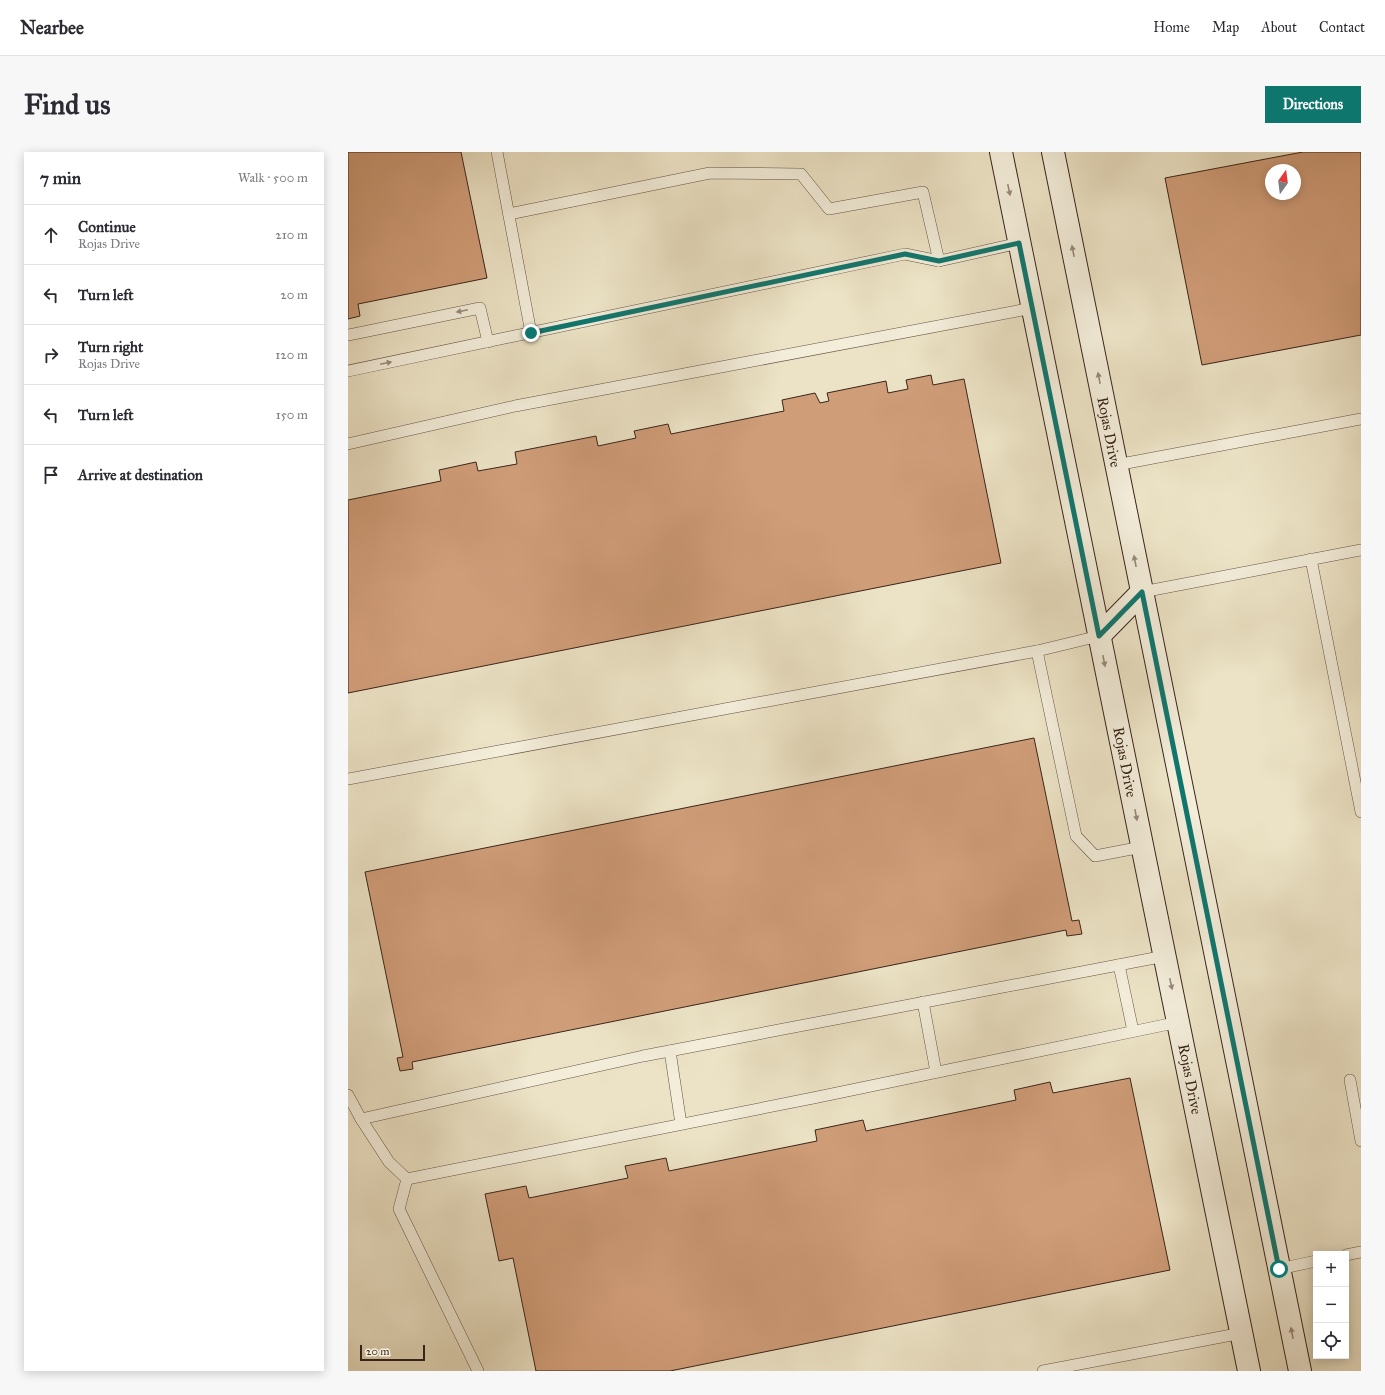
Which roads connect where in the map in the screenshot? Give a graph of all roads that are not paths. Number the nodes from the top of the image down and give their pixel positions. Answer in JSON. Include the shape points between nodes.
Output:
{"nodes":[{"id":1,"x":497,"y":152,"type":"edge"},
{"id":2,"x":1001,"y":152,"type":"edge"},
{"id":3,"x":1053,"y":152,"type":"edge"},
{"id":4,"x":509,"y":214,"type":"junction"},
{"id":5,"x":1019,"y":243,"type":"junction"},
{"id":6,"x":939,"y":261,"type":"junction"},
{"id":7,"x":1032,"y":308,"type":"junction"},
{"id":8,"x":531,"y":333,"type":"junction"},
{"id":9,"x":348,"y":335,"type":"edge"},
{"id":10,"x":488,"y":342,"type":"junction"},
{"id":11,"x":348,"y":371,"type":"edge"},
{"id":12,"x":1361,"y":419,"type":"edge"},
{"id":13,"x":348,"y":444,"type":"edge"},
{"id":14,"x":1116,"y":465,"type":"junction"},
{"id":15,"x":1361,"y":550,"type":"edge"},
{"id":16,"x":1311,"y":559,"type":"junction"},
{"id":17,"x":1142,"y":592,"type":"junction"},
{"id":18,"x":1099,"y":636,"type":"junction"},
{"id":19,"x":1037,"y":651,"type":"junction"},
{"id":20,"x":348,"y":779,"type":"edge"},
{"id":21,"x":1361,"y":812,"type":"edge"},
{"id":22,"x":1142,"y":847,"type":"junction"},
{"id":23,"x":1165,"y":956,"type":"junction"},
{"id":24,"x":1119,"y":965,"type":"junction"},
{"id":25,"x":923,"y":1002,"type":"junction"},
{"id":26,"x":1179,"y":1022,"type":"junction"},
{"id":27,"x":1133,"y":1031,"type":"junction"},
{"id":28,"x":670,"y":1051,"type":"junction"},
{"id":29,"x":936,"y":1072,"type":"junction"},
{"id":30,"x":1350,"y":1080,"type":"dead end"},
{"id":31,"x":348,"y":1095,"type":"edge"},
{"id":32,"x":361,"y":1118,"type":"junction"},
{"id":33,"x":681,"y":1124,"type":"junction"},
{"id":34,"x":1361,"y":1141,"type":"edge"},
{"id":35,"x":407,"y":1179,"type":"junction"},
{"id":36,"x":1361,"y":1252,"type":"edge"},
{"id":37,"x":1349,"y":1254,"type":"edge"},
{"id":38,"x":1313,"y":1262,"type":"edge"},
{"id":39,"x":1279,"y":1269,"type":"junction"},
{"id":40,"x":1242,"y":1332,"type":"junction"},
{"id":41,"x":478,"y":1371,"type":"edge"},
{"id":42,"x":1043,"y":1371,"type":"edge"},
{"id":43,"x":1249,"y":1371,"type":"edge"},
{"id":44,"x":1300,"y":1371,"type":"edge"}],
"edges":[{"from":1,"to":4,"type":"lane"},
{"from":2,"to":5,"type":"main road","name":"Rojas Drive","one_way":true},
{"from":14,"to":3,"type":"main road","name":"Rojas Drive","one_way":true},
{"from":4,"to":6,"type":"lane","via":[[710,173],[802,174],[828,209],[923,192]]},
{"from":4,"to":8,"type":"lane"},
{"from":5,"to":6,"type":"lane"},
{"from":5,"to":7,"type":"main road","name":"Rojas Drive"},
{"from":6,"to":8,"type":"lane","via":[[905,254]]},
{"from":7,"to":13,"type":"lane","via":[[515,406]]},
{"from":7,"to":18,"type":"main road","name":"Rojas Drive"},
{"from":8,"to":10,"type":"lane"},
{"from":10,"to":9,"type":"lane","one_way":true,"via":[[480,308]]},
{"from":11,"to":10,"type":"lane","one_way":true},
{"from":12,"to":14,"type":"lane"},
{"from":17,"to":14,"type":"main road","name":"Rojas Drive","one_way":true},
{"from":15,"to":16,"type":"lane"},
{"from":16,"to":17,"type":"lane"},
{"from":16,"to":21,"type":"lane"},
{"from":17,"to":18,"type":"main road"},
{"from":17,"to":39,"type":"main road","name":"Rojas Drive"},
{"from":18,"to":19,"type":"lane"},
{"from":18,"to":22,"type":"main road","name":"Rojas Drive","one_way":true},
{"from":19,"to":20,"type":"lane"},
{"from":19,"to":22,"type":"lane","via":[[1076,836],[1095,856]]},
{"from":22,"to":23,"type":"main road","name":"Rojas Drive"},
{"from":23,"to":24,"type":"lane"},
{"from":23,"to":26,"type":"main road","name":"Rojas Drive","one_way":true},
{"from":24,"to":25,"type":"lane"},
{"from":24,"to":27,"type":"lane"},
{"from":25,"to":28,"type":"lane"},
{"from":25,"to":29,"type":"lane"},
{"from":26,"to":27,"type":"lane"},
{"from":26,"to":40,"type":"main road","name":"Rojas Drive"},
{"from":27,"to":29,"type":"lane"},
{"from":28,"to":32,"type":"lane"},
{"from":28,"to":33,"type":"lane"},
{"from":29,"to":33,"type":"lane"},
{"from":30,"to":34,"type":"lane"},
{"from":31,"to":32,"type":"lane"},
{"from":32,"to":35,"type":"lane","via":[[389,1162]]},
{"from":33,"to":35,"type":"lane"},
{"from":35,"to":41,"type":"lane","via":[[399,1209]]},
{"from":36,"to":37,"type":"lane"},
{"from":38,"to":39,"type":"lane"},
{"from":44,"to":39,"type":"main road","name":"Rojas Drive","one_way":true},
{"from":40,"to":42,"type":"lane"},
{"from":40,"to":43,"type":"main road","name":"Rojas Drive"}]}
